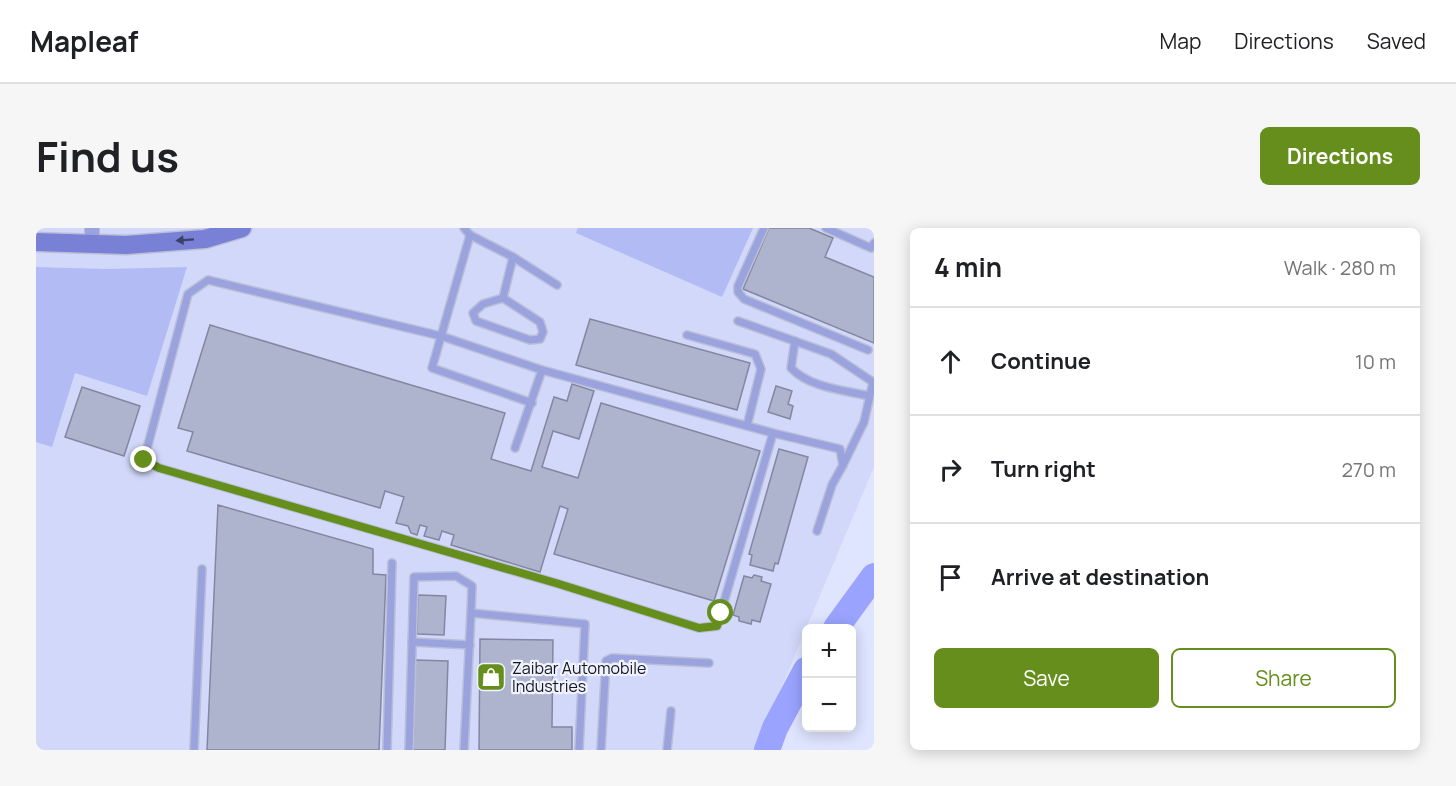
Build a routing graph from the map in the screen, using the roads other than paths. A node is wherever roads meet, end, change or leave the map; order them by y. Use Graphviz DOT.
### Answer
graph roads {
  1 [pos="242,228"];
  2 [pos="464,228"];
  3 [pos="764,228"];
  4 [pos="826,228"];
  5 [pos="471,235"];
  6 [pos="92,236"];
  7 [pos="36,242"];
  8 [pos="874,243"];
  9 [pos="513,257"];
  10 [pos="557,285"];
  11 [pos="502,298"];
  12 [pos="738,321"];
  13 [pos="687,335"];
  14 [pos="441,336"];
  15 [pos="795,341"];
  16 [pos="868,350"];
  17 [pos="542,370"];
  18 [pos="869,396"];
  19 [pos="532,403"];
  20 [pos="747,426"];
  21 [pos="773,433"];
  22 [pos="515,448"];
  23 [pos="843,465"];
  24 [pos="817,531"];
  25 [pos="392,563"];
  26 [pos="202,569"];
  27 [pos="471,613"];
  28 [pos="412,642"];
  29 [pos="470,645"];
  30 [pos="709,663"];
  31 [pos="670,711"];
  32 [pos="194,750"];
  33 [pos="387,750"];
  34 [pos="409,750"];
  35 [pos="464,750"];
  36 [pos="579,750"];
  37 [pos="601,750"];
  38 [pos="667,750"];
  1 -- 6 [label="street, one-way"];
  2 -- 5 [label="lane"];
  3 -- 16 [label="lane"];
  4 -- 8 [label="lane"];
  5 -- 9 [label="lane"];
  5 -- 14 [label="lane"];
  6 -- 7 [label="street"];
  9 -- 10 [label="lane"];
  9 -- 11 [label="lane"];
  11 -- 11 [label="lane"];
  12 -- 15 [label="lane"];
  13 -- 20 [label="lane"];
  14 -- 17 [label="lane"];
  14 -- 19 [label="lane"];
  14 -- 21 [label="lane"];
  15 -- 18 [label="lane"];
  15 -- 18 [label="lane"];
  17 -- 19 [label="lane"];
  17 -- 20 [label="lane"];
  18 -- 23 [label="lane"];
  19 -- 22 [label="lane"];
  20 -- 21 [label="lane"];
  21 -- 23 [label="lane"];
  23 -- 24 [label="lane"];
  25 -- 33 [label="lane"];
  26 -- 32 [label="lane"];
  27 -- 28 [label="lane"];
  27 -- 29 [label="lane"];
  27 -- 36 [label="lane"];
  28 -- 29 [label="lane"];
  28 -- 34 [label="lane"];
  29 -- 35 [label="lane"];
  30 -- 37 [label="lane"];
  31 -- 38 [label="lane"];
}
